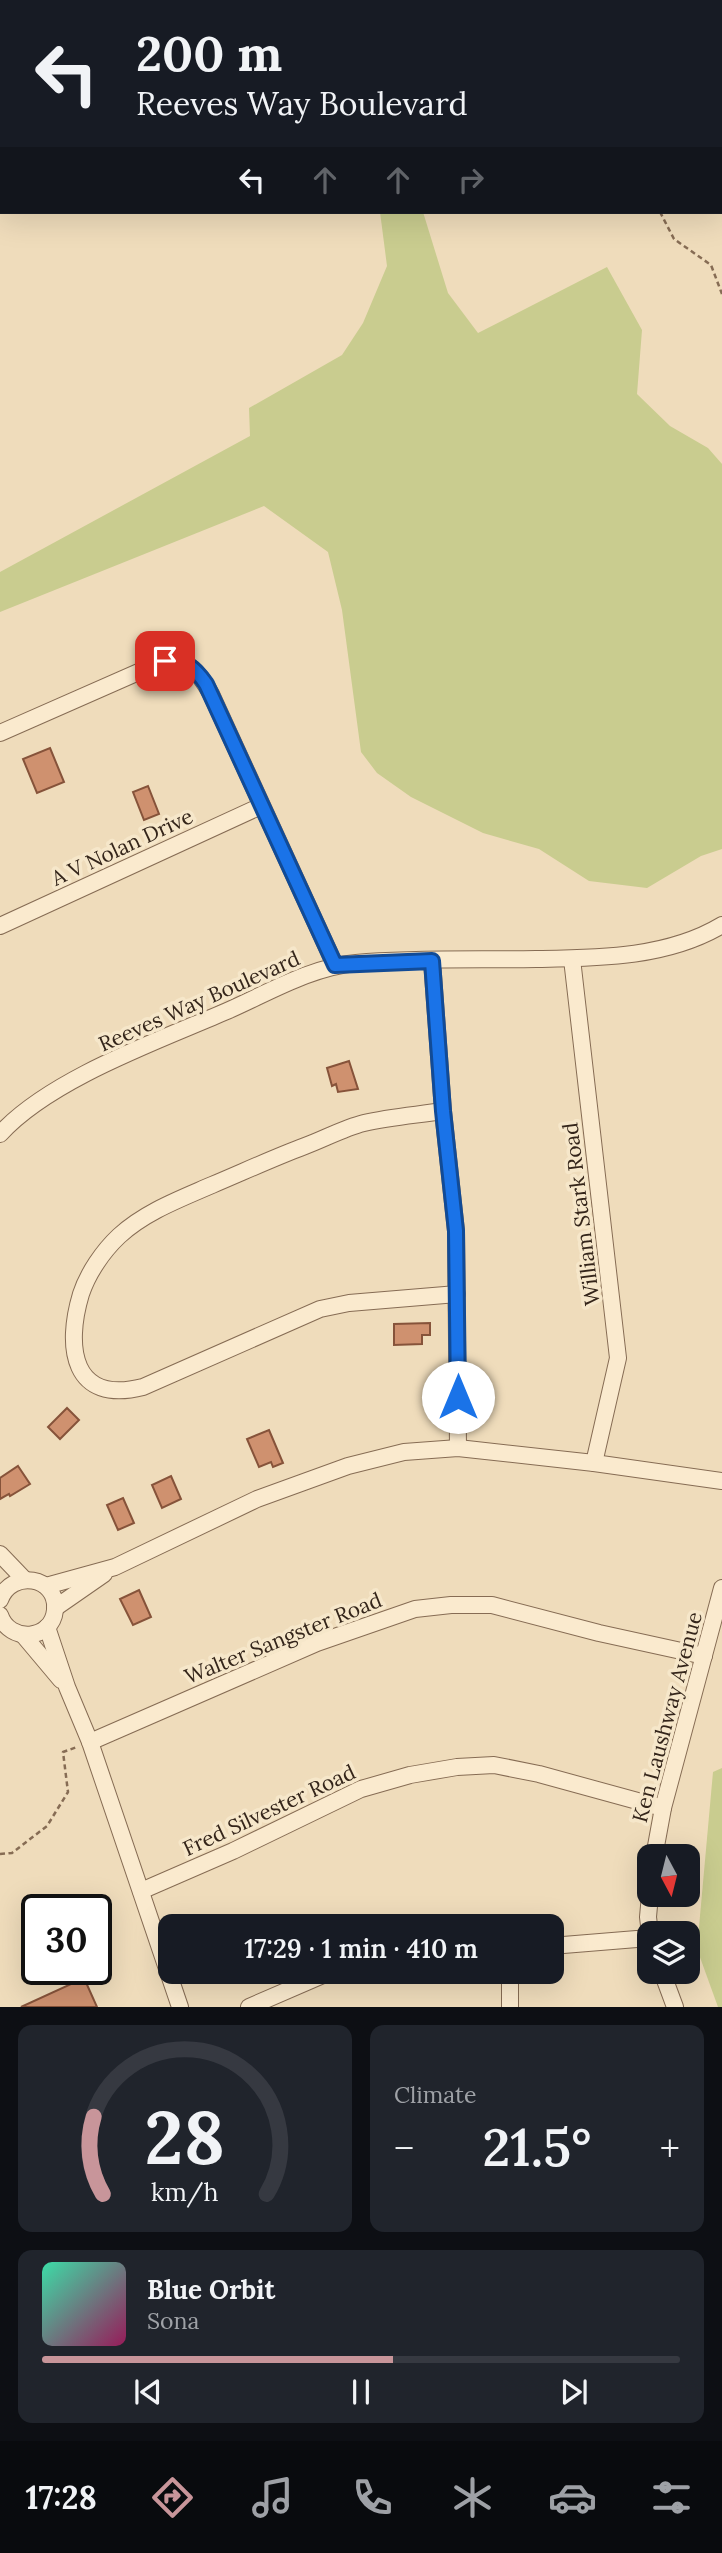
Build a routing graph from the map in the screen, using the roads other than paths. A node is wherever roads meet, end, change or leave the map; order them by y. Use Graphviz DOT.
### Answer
graph roads {
  1 [pos="0,733"];
  2 [pos="261,806"];
  3 [pos="0,926"];
  4 [pos="720,932"];
  5 [pos="572,959"];
  6 [pos="432,961"];
  7 [pos="335,965"];
  8 [pos="443,1111"];
  9 [pos="0,1134"];
  10 [pos="457,1294"];
  11 [pos="458,1448"];
  12 [pos="594,1463"];
  13 [pos="722,1481"];
  14 [pos="0,1554"];
  15 [pos="115,1567"];
  16 [pos="24,1579"];
  17 [pos="46,1586"];
  18 [pos="722,1588"];
  19 [pos="1,1594"];
  20 [pos="55,1608"];
  21 [pos="0,1615"];
  22 [pos="47,1628"];
  23 [pos="24,1636"];
  24 [pos="704,1656"];
  25 [pos="67,1687"];
  26 [pos="90,1742"];
  27 [pos="663,1808"];
  28 [pos="656,1844"];
  29 [pos="141,1891"];
  30 [pos="637,1937"];
  31 [pos="564,1945"];
  32 [pos="302,1984"];
  33 [pos="510,1984"];
  34 [pos="666,1984"];
  35 [pos="180,2007"];
  36 [pos="249,2007"];
  37 [pos="510,2007"];
  38 [pos="675,2007"];
  1 -- 2 [label="street"];
  2 -- 3 [label="street, A V Nolan Drive"];
  2 -- 7 [label="street"];
  4 -- 5 [label="street, Reeves Way Boulevard"];
  5 -- 6 [label="street, Reeves Way Boulevard"];
  5 -- 12 [label="street, William Stark Road"];
  6 -- 7 [label="street, Reeves Way Boulevard"];
  6 -- 8 [label="street"];
  7 -- 9 [label="street, Reeves Way Boulevard"];
  8 -- 10 [label="street"];
  8 -- 10 [label="street"];
  10 -- 11 [label="street"];
  11 -- 12 [label="street"];
  11 -- 15 [label="street"];
  12 -- 13 [label="street"];
  14 -- 16 [label="street"];
  15 -- 17 [label="street"];
  15 -- 20 [label="street"];
  16 -- 17 [label="street"];
  16 -- 19 [label="street"];
  17 -- 20 [label="street"];
  18 -- 24 [label="street, Ken Laushway Avenue"];
  20 -- 22 [label="street"];
  21 -- 23 [label="street"];
  22 -- 23 [label="street"];
  22 -- 25 [label="street"];
  23 -- 25 [label="street"];
  24 -- 26 [label="street, Walter Sangster Road"];
  24 -- 27 [label="street, Ken Laushway Avenue"];
  25 -- 26 [label="street"];
  26 -- 29 [label="street"];
  27 -- 28 [label="street, Ken Laushway Avenue"];
  27 -- 29 [label="street, Fred Silvester Road"];
  29 -- 35 [label="street"];
  30 -- 31 [label="street"];
  32 -- 36 [label="street"];
  33 -- 37 [label="street"];
  34 -- 38 [label="street"];
}
